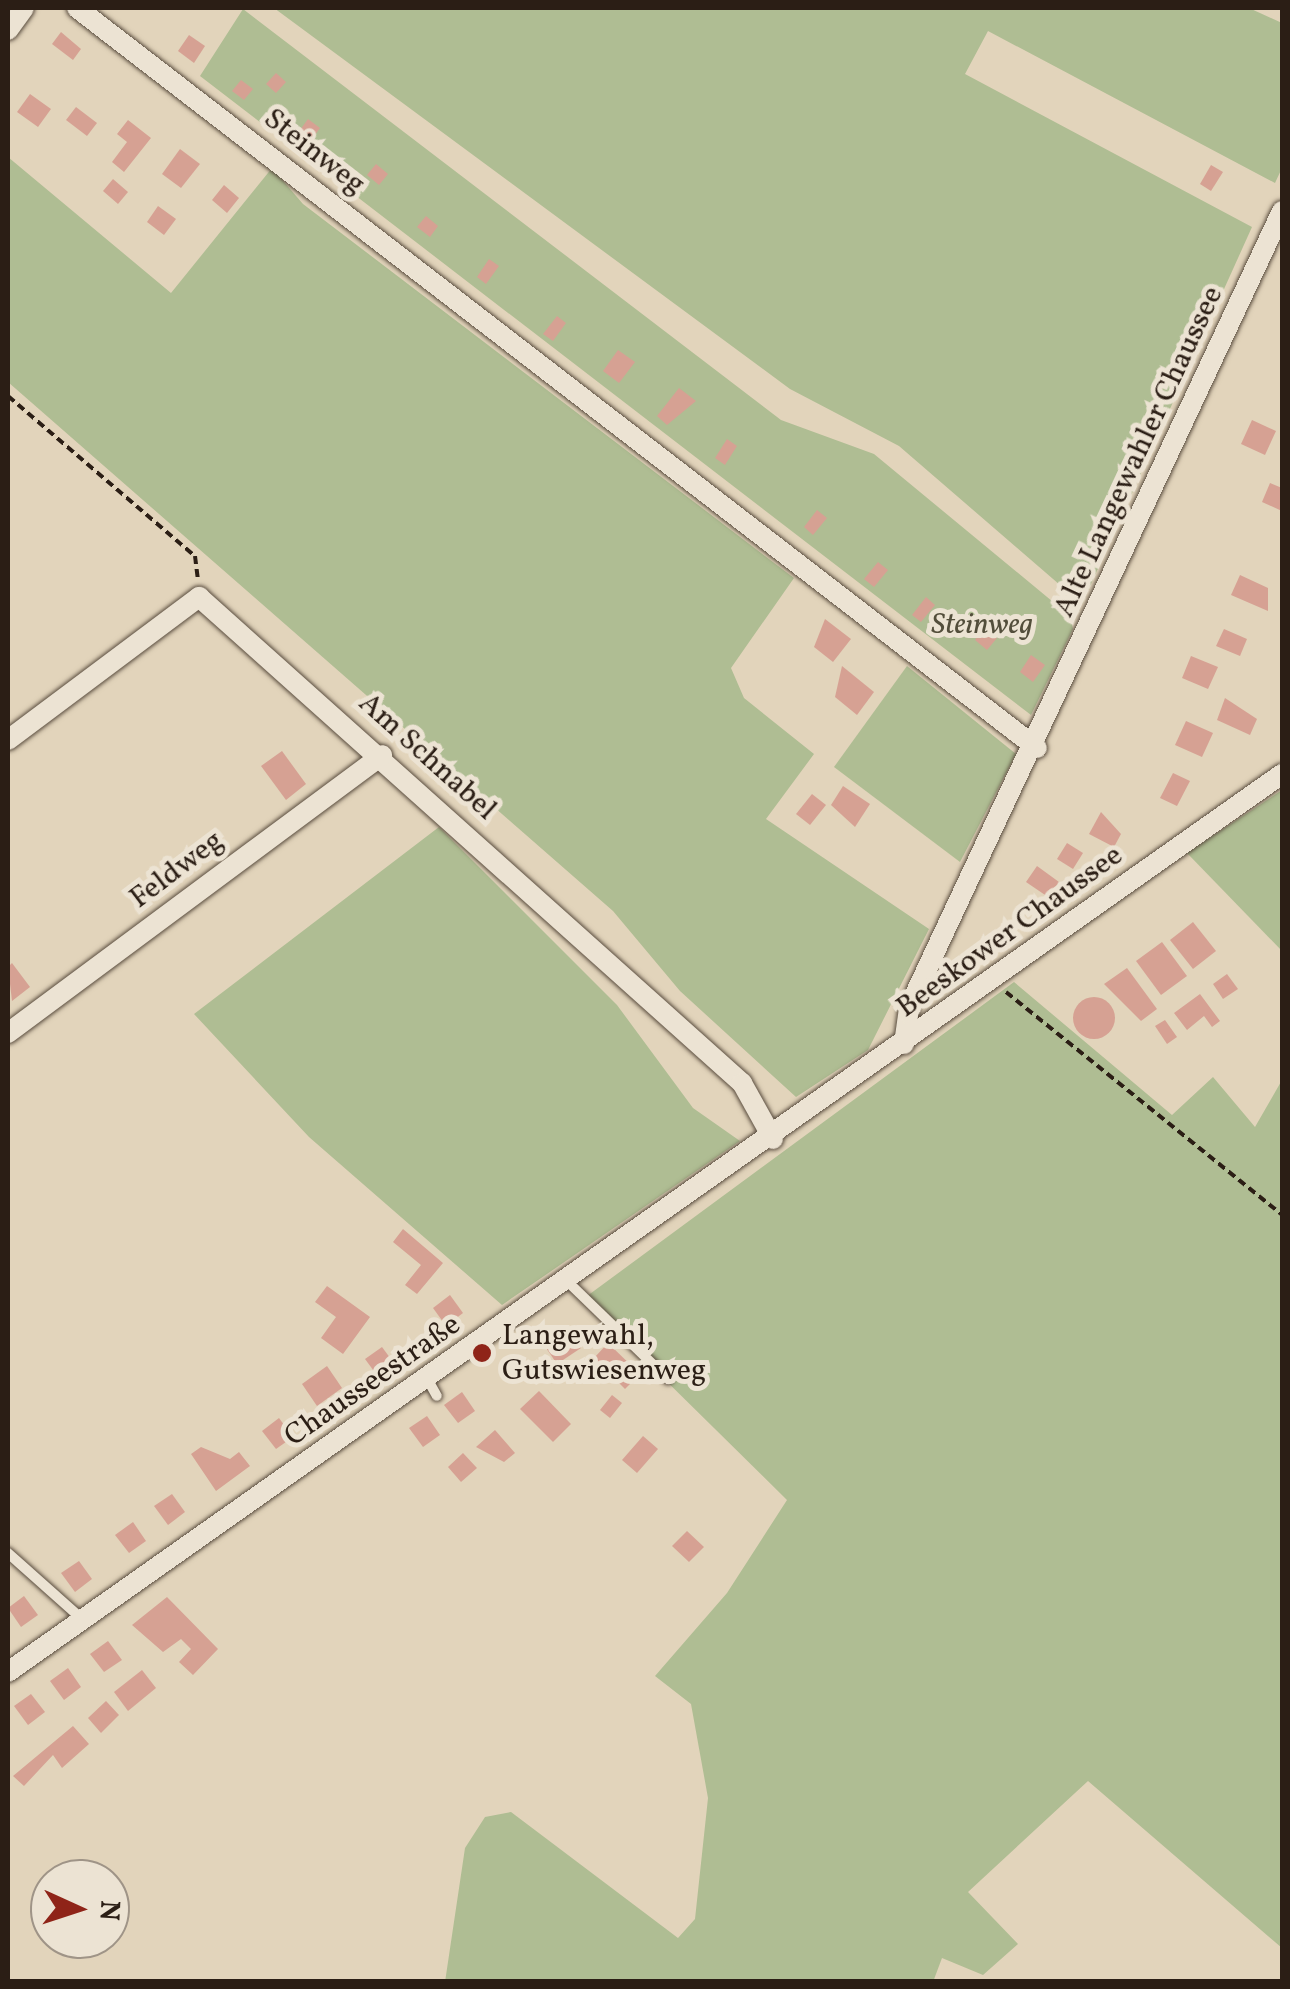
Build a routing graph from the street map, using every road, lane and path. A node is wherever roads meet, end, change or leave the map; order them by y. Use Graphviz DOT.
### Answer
graph roads {
  1 [pos="24,8"];
  2 [pos="77,8"];
  3 [pos="8,30"];
  4 [pos="1282,211"];
  5 [pos="8,396"];
  6 [pos="199,597"];
  7 [pos="8,740"];
  8 [pos="1037,748"];
  9 [pos="382,755"];
  10 [pos="1282,774"];
  11 [pos="990,980"];
  12 [pos="8,1034"];
  13 [pos="904,1044"];
  14 [pos="773,1139"];
  15 [pos="1282,1215"];
  16 [pos="568,1282"];
  17 [pos="668,1379"];
  18 [pos="8,1552"];
  19 [pos="83,1619"];
  20 [pos="8,1672"];
  1 -- 3 [label="street"];
  2 -- 8 [label="street, Steinweg"];
  4 -- 8 [label="street, Alte Langewahler Chaussee"];
  5 -- 6 [label="path"];
  6 -- 7 [label="street"];
  6 -- 9 [label="street, Am Schnabel"];
  8 -- 13 [label="street, Alte Langewahler Chaussee"];
  9 -- 12 [label="street, Feldweg"];
  9 -- 14 [label="street, Am Schnabel"];
  10 -- 11 [label="street, Beeskower Chaussee"];
  11 -- 13 [label="street, Beeskower Chaussee"];
  11 -- 15 [label="path"];
  13 -- 14 [label="street, Beeskower Chaussee"];
  14 -- 16 [label="street, Chausseestraße"];
  16 -- 17 [label="lane"];
  16 -- 19 [label="street, Chausseestraße"];
  18 -- 19 [label="lane"];
  19 -- 20 [label="street, Chausseestraße"];
}
